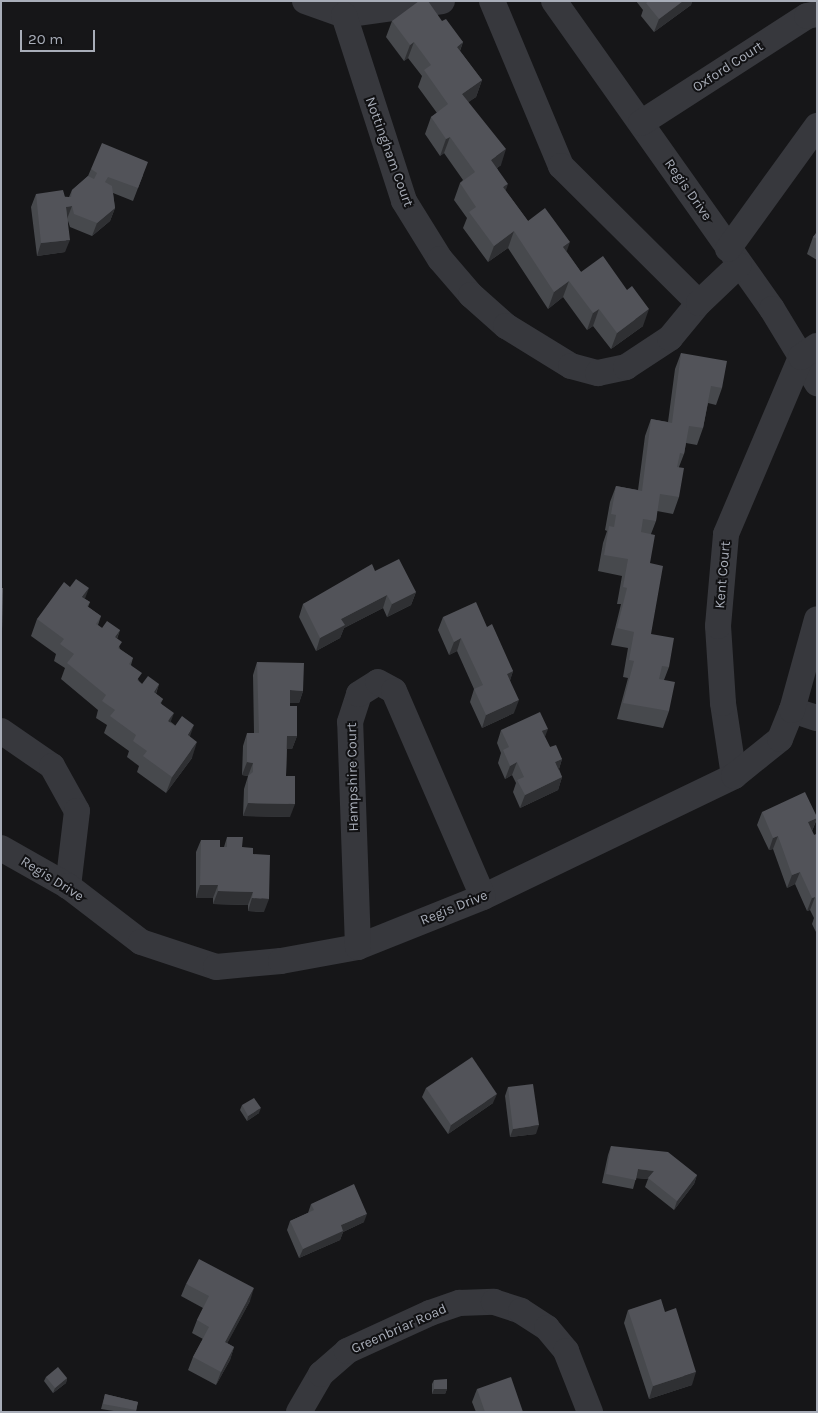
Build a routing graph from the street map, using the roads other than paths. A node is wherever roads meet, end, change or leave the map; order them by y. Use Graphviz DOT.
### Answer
graph roads {
  1 [pos="305,1"];
  2 [pos="442,1"];
  3 [pos="492,1"];
  4 [pos="554,1"];
  5 [pos="817,14"];
  6 [pos="344,15"];
  7 [pos="641,123"];
  8 [pos="817,126"];
  9 [pos="734,257"];
  10 [pos="699,303"];
  11 [pos="809,352"];
  12 [pos="817,383"];
  13 [pos="817,619"];
  14 [pos="814,645"];
  15 [pos="792,710"];
  16 [pos="817,718"];
  17 [pos="1,731"];
  18 [pos="734,776"];
  19 [pos="1,848"];
  20 [pos="68,886"];
  21 [pos="483,897"];
  22 [pos="358,947"];
  23 [pos="299,1412"];
  24 [pos="590,1412"];
  1 -- 6 [label="street"];
  2 -- 6 [label="street"];
  3 -- 10 [label="street"];
  4 -- 7 [label="street, Regis Drive"];
  5 -- 7 [label="street, Oxford Court"];
  6 -- 10 [label="street, Nottingham Court"];
  7 -- 9 [label="street, Regis Drive"];
  8 -- 9 [label="street"];
  9 -- 10 [label="street, Nottingham Court"];
  9 -- 11 [label="street, Regis Drive"];
  11 -- 12 [label="street, Regis Drive"];
  11 -- 18 [label="street, Kent Court"];
  13 -- 14 [label="street, Regis Drive"];
  14 -- 15 [label="street, Regis Drive"];
  15 -- 16 [label="street"];
  15 -- 18 [label="street, Regis Drive"];
  17 -- 20 [label="street"];
  18 -- 21 [label="street, Regis Drive"];
  19 -- 20 [label="street, Regis Drive"];
  20 -- 22 [label="street, Regis Drive"];
  21 -- 22 [label="street, Regis Drive"];
  21 -- 22 [label="street, Hampshire Court"];
  23 -- 24 [label="street, Greenbriar Road"];
}
